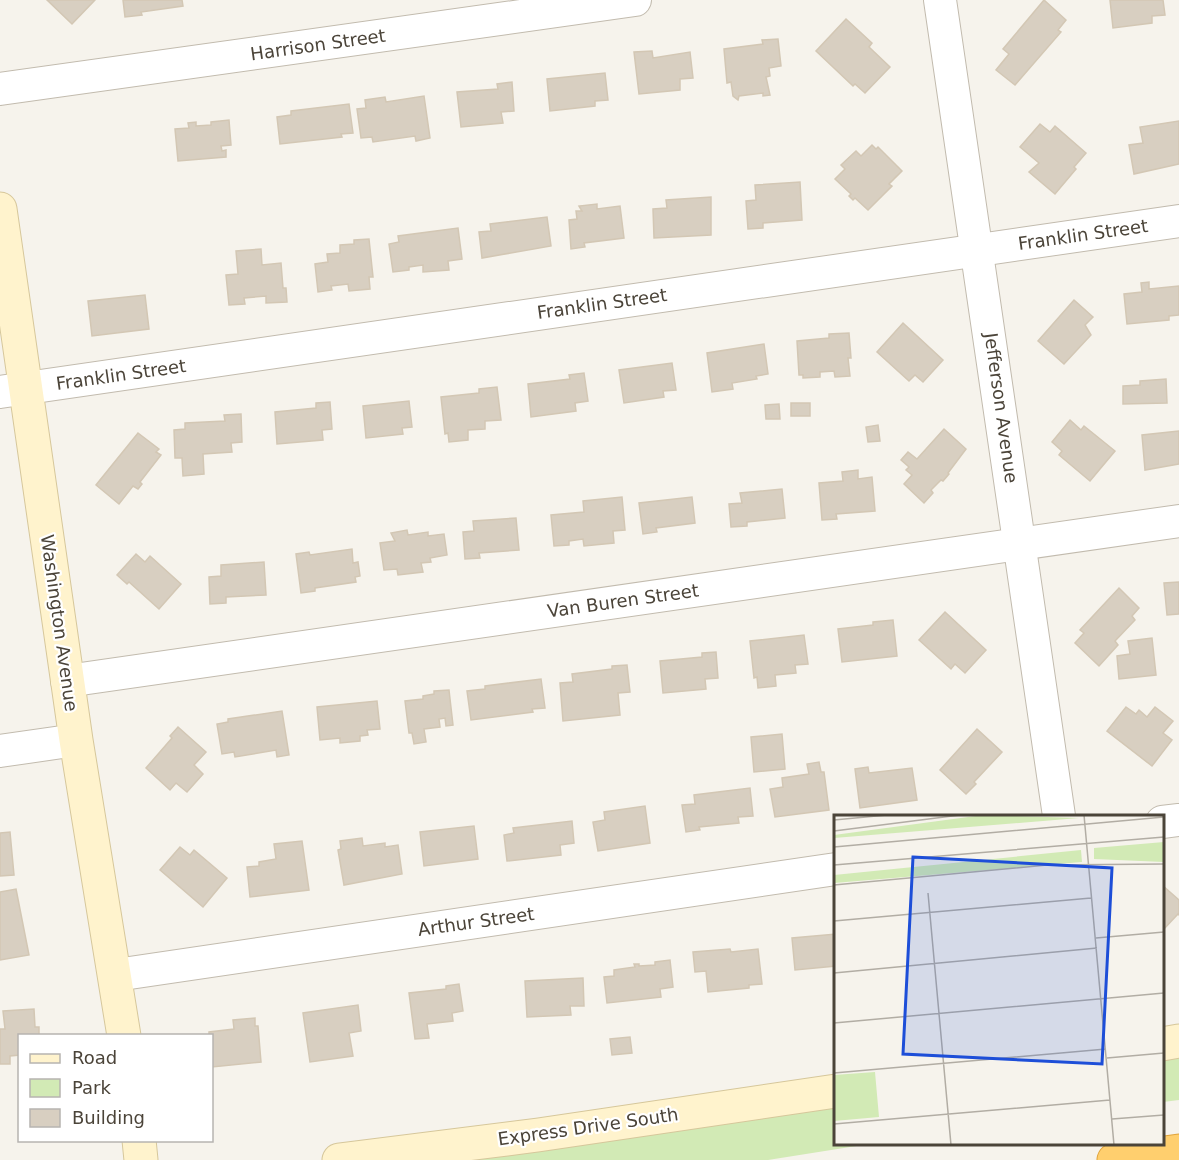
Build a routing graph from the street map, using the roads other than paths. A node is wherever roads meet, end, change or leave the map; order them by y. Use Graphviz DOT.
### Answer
graph roads {
  1 [pos="635,0"];
  2 [pos="940,0"];
  3 [pos="0,89"];
  4 [pos="0,209"];
  5 [pos="1179,221"];
  6 [pos="978,250"];
  7 [pos="13,391"];
  8 [pos="1179,521"];
  9 [pos="1020,544"];
  10 [pos="67,681"];
  11 [pos="76,740"];
  12 [pos="0,751"];
  13 [pos="1059,815"];
  14 [pos="1179,820"];
  15 [pos="1164,822"];
  16 [pos="834,869"];
  17 [pos="116,975"];
  18 [pos="124,1034"];
  19 [pos="1179,1041"];
  20 [pos="1164,1044"];
  21 [pos="834,1091"];
  22 [pos="139,1142"];
  23 [pos="1179,1151"];
  24 [pos="141,1160"];
  25 [pos="339,1160"];
  26 [pos="1114,1160"];
  1 -- 3 [label="street, Harrison Street"];
  2 -- 6 [label="street, Jefferson Avenue"];
  4 -- 7 [label="street, Washington Avenue"];
  5 -- 6 [label="street, Franklin Street"];
  6 -- 7 [label="street, Franklin Street"];
  6 -- 9 [label="street, Jefferson Avenue"];
  7 -- 10 [label="street, Washington Avenue"];
  8 -- 9 [label="street, Van Buren Street"];
  9 -- 10 [label="street, Van Buren Street"];
  9 -- 13 [label="street, Jefferson Avenue"];
  10 -- 11 [label="street, Washington Avenue"];
  11 -- 12 [label="street"];
  11 -- 17 [label="street, Washington Avenue"];
  14 -- 15 [label="street"];
  16 -- 17 [label="street, Arthur Street"];
  17 -- 18 [label="street, Washington Avenue"];
  19 -- 20 [label="street"];
  21 -- 25 [label="street, Express Drive South"];
  22 -- 24 [label="street"];
  23 -- 26 [label="highway"];
}
